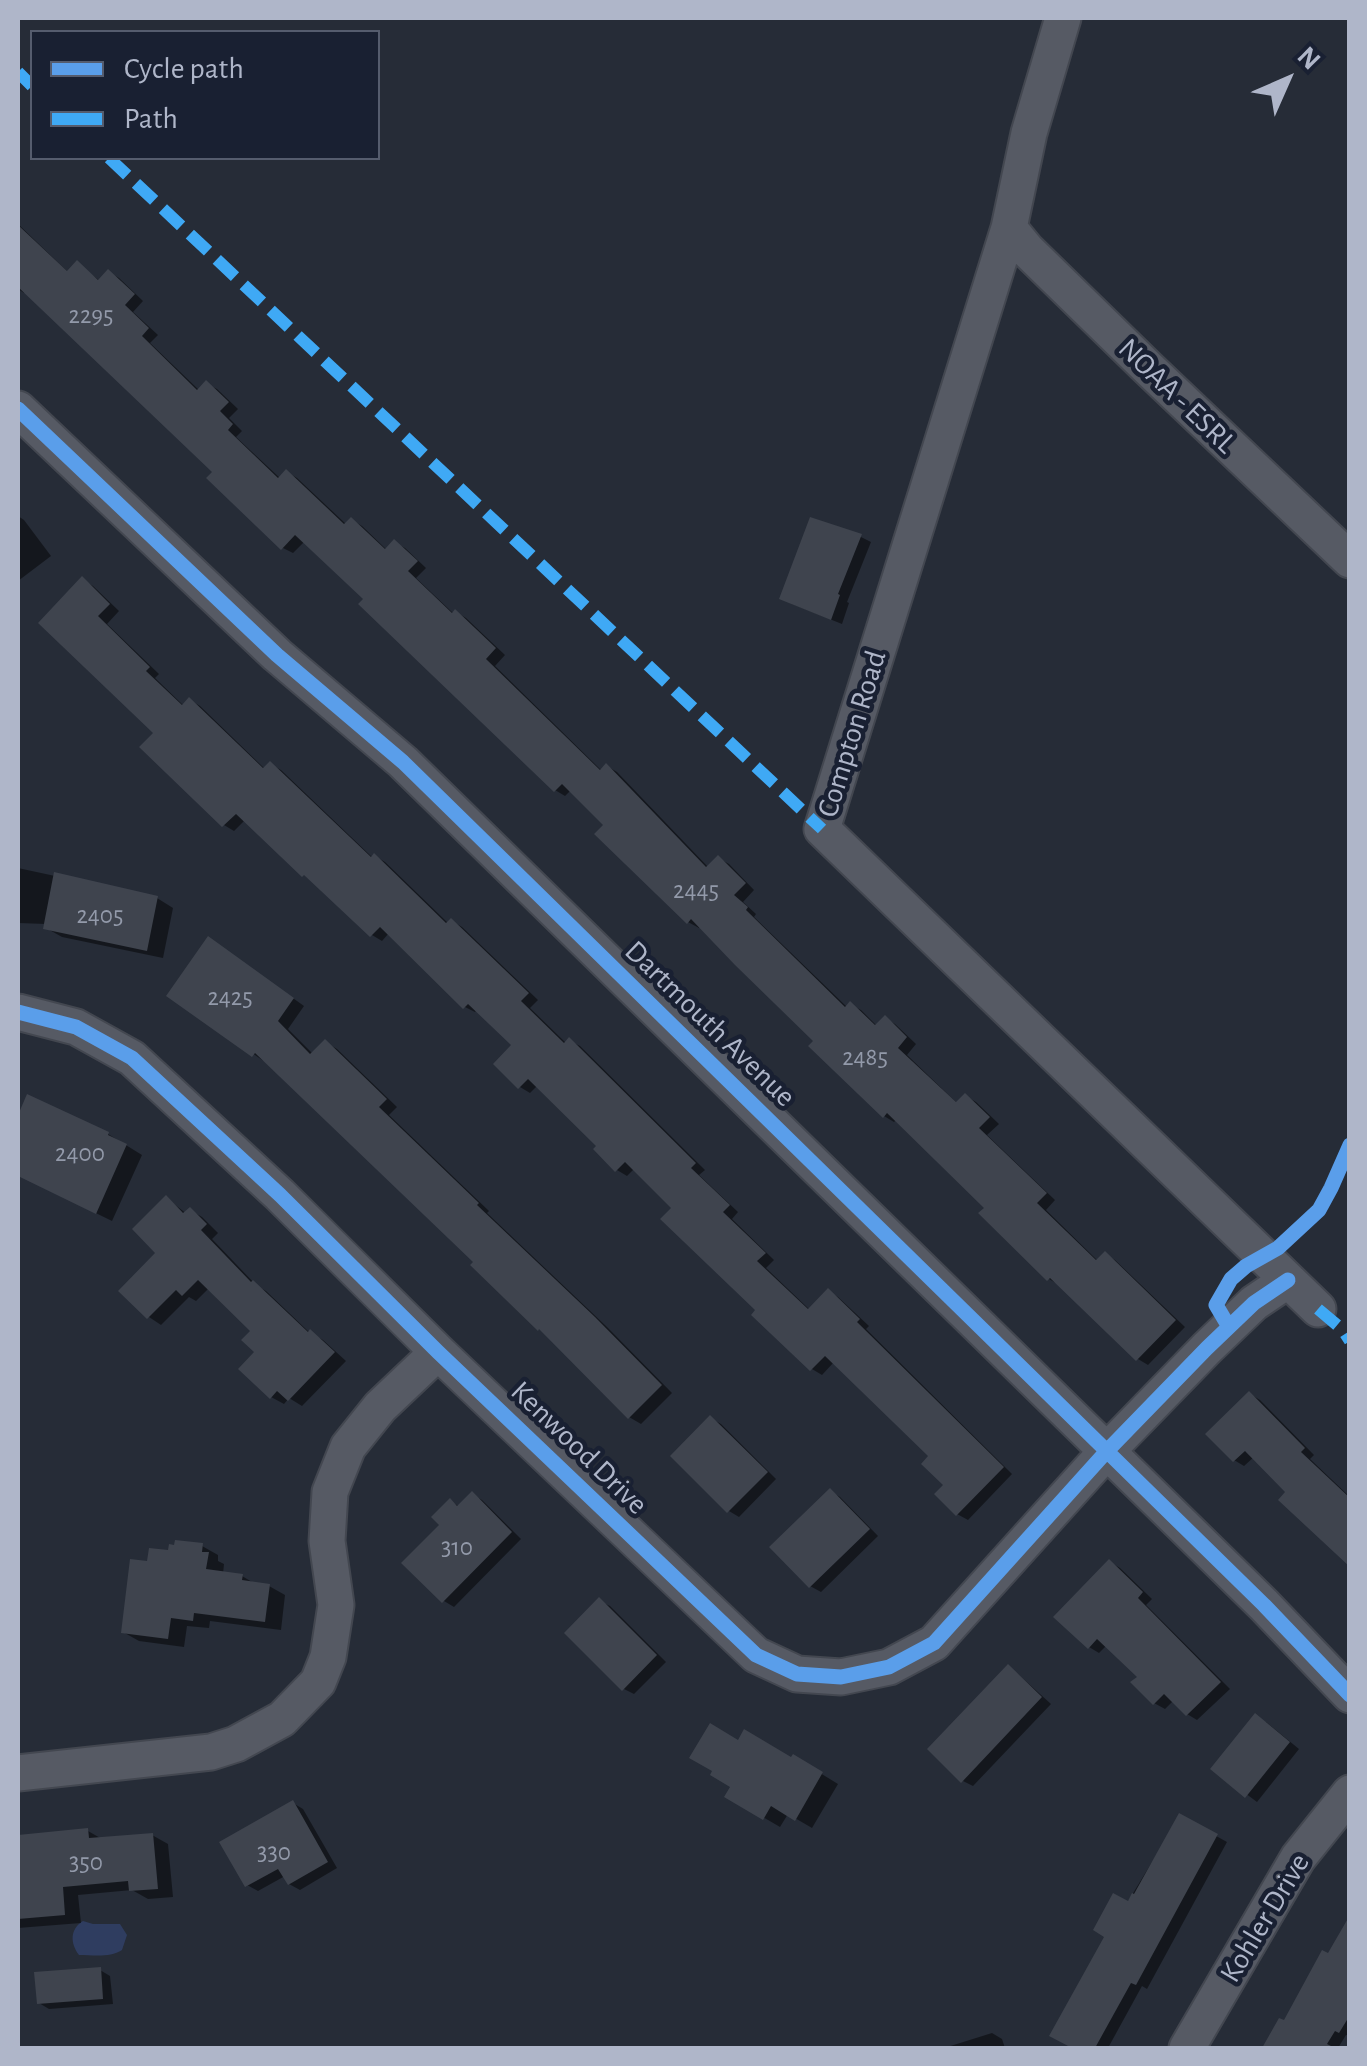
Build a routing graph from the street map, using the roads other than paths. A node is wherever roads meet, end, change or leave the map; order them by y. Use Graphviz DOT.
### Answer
graph roads {
  1 [pos="1064,18"];
  2 [pos="1009,228"];
  3 [pos="18,409"];
  4 [pos="1350,560"];
  5 [pos="18,1012"];
  6 [pos="1288,1280"];
  7 [pos="1318,1308"];
  8 [pos="438,1352"];
  9 [pos="1106,1452"];
  10 [pos="1350,1695"];
  11 [pos="18,1772"];
  12 [pos="1350,1793"];
  13 [pos="1187,2048"];
  1 -- 2 [label="street, Compton Road"];
  2 -- 4 [label="street, NOAA - ESRL"];
  2 -- 6 [label="street, Compton Road"];
  3 -- 9 [label="street, Dartmouth Avenue"];
  5 -- 8 [label="street, Kenwood Drive"];
  6 -- 7 [label="street, Compton Road"];
  6 -- 9 [label="street"];
  8 -- 9 [label="street, Kenwood Drive"];
  8 -- 11 [label="street"];
  9 -- 10 [label="street, Dartmouth Avenue"];
  12 -- 13 [label="street, Kohler Drive"];
}
